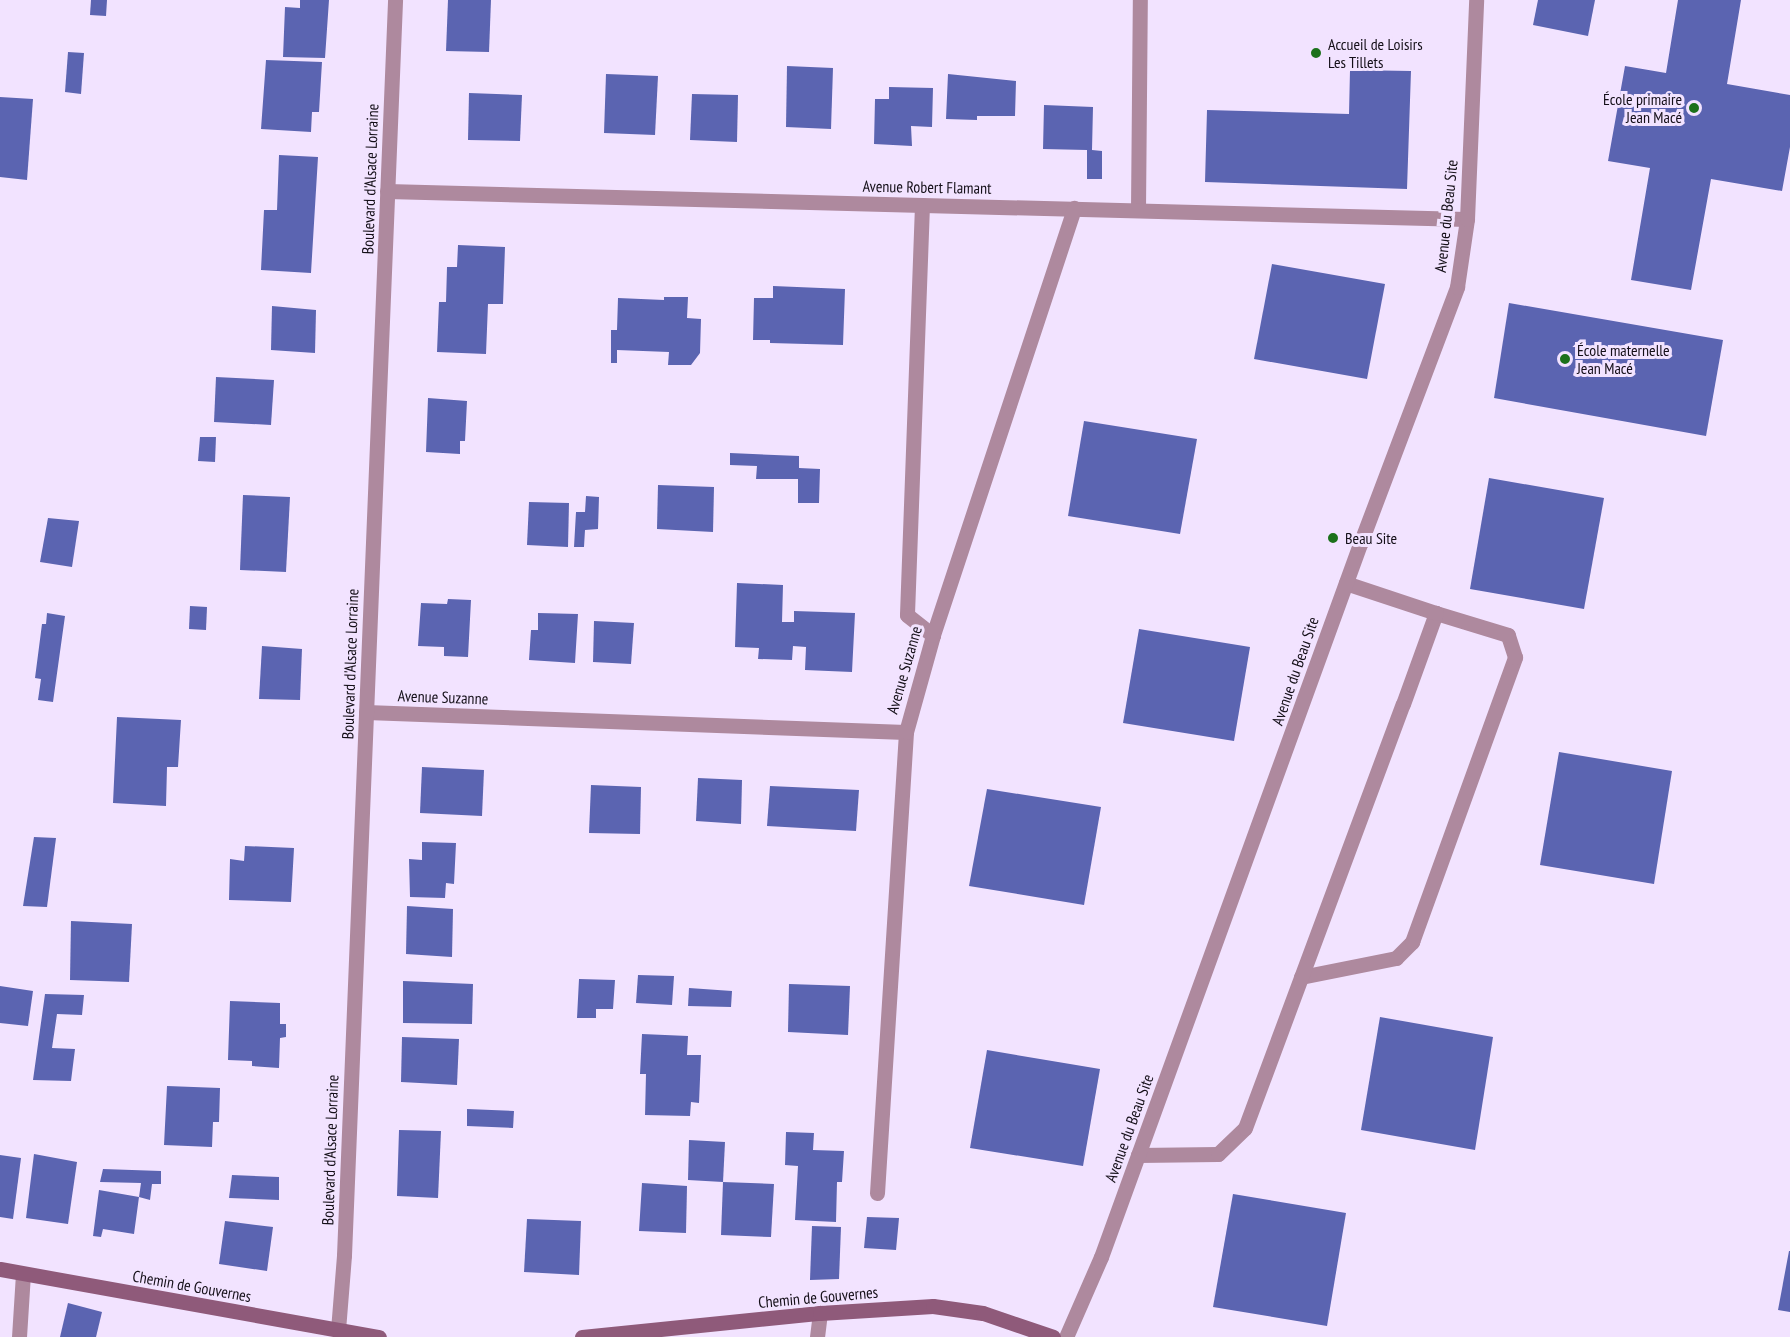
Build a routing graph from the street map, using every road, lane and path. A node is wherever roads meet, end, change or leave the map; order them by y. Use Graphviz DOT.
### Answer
graph roads {
  1 [pos="395,0"];
  2 [pos="1140,0"];
  3 [pos="1476,0"];
  4 [pos="387,191"];
  5 [pos="922,205"];
  6 [pos="1074,208"];
  7 [pos="1138,210"];
  8 [pos="1467,219"];
  9 [pos="1346,583"];
  10 [pos="1436,613"];
  11 [pos="933,634"];
  12 [pos="366,712"];
  13 [pos="906,732"];
  14 [pos="1301,977"];
  15 [pos="1138,1155"];
  16 [pos="877,1193"];
  17 [pos="0,1269"];
  18 [pos="23,1274"];
  19 [pos="820,1313"];
  20 [pos="338,1330"];
  21 [pos="19,1337"];
  22 [pos="379,1337"];
  23 [pos="582,1337"];
  24 [pos="817,1337"];
  25 [pos="1053,1337"];
  26 [pos="1066,1337"];
  1 -- 4 [label="street, Boulevard d'Alsace Lorraine"];
  2 -- 7 [label="street"];
  3 -- 8 [label="street, Avenue du Beau Site"];
  4 -- 5 [label="street, Avenue Robert Flamant"];
  4 -- 12 [label="street, Boulevard d'Alsace Lorraine"];
  5 -- 6 [label="street, Avenue Robert Flamant"];
  5 -- 11 [label="street"];
  6 -- 7 [label="street, Avenue Robert Flamant"];
  6 -- 11 [label="street, Avenue Suzanne"];
  7 -- 8 [label="street, Avenue Robert Flamant"];
  8 -- 9 [label="street, Avenue du Beau Site"];
  9 -- 10 [label="street"];
  9 -- 15 [label="street, Avenue du Beau Site"];
  10 -- 14 [label="street"];
  10 -- 14 [label="street"];
  11 -- 13 [label="street, Avenue Suzanne"];
  12 -- 13 [label="street, Avenue Suzanne"];
  12 -- 20 [label="street, Boulevard d'Alsace Lorraine"];
  13 -- 16 [label="street"];
  14 -- 15 [label="street"];
  15 -- 26 [label="street, Avenue du Beau Site"];
  17 -- 18 [label="street, Chemin de Gouvernes"];
  18 -- 20 [label="street, Chemin de Gouvernes"];
  18 -- 21 [label="street"];
  19 -- 23 [label="street, Chemin de Gouvernes"];
  19 -- 24 [label="street"];
  19 -- 25 [label="street, Chemin de Gouvernes"];
  20 -- 22 [label="street, Chemin de Gouvernes"];
}
